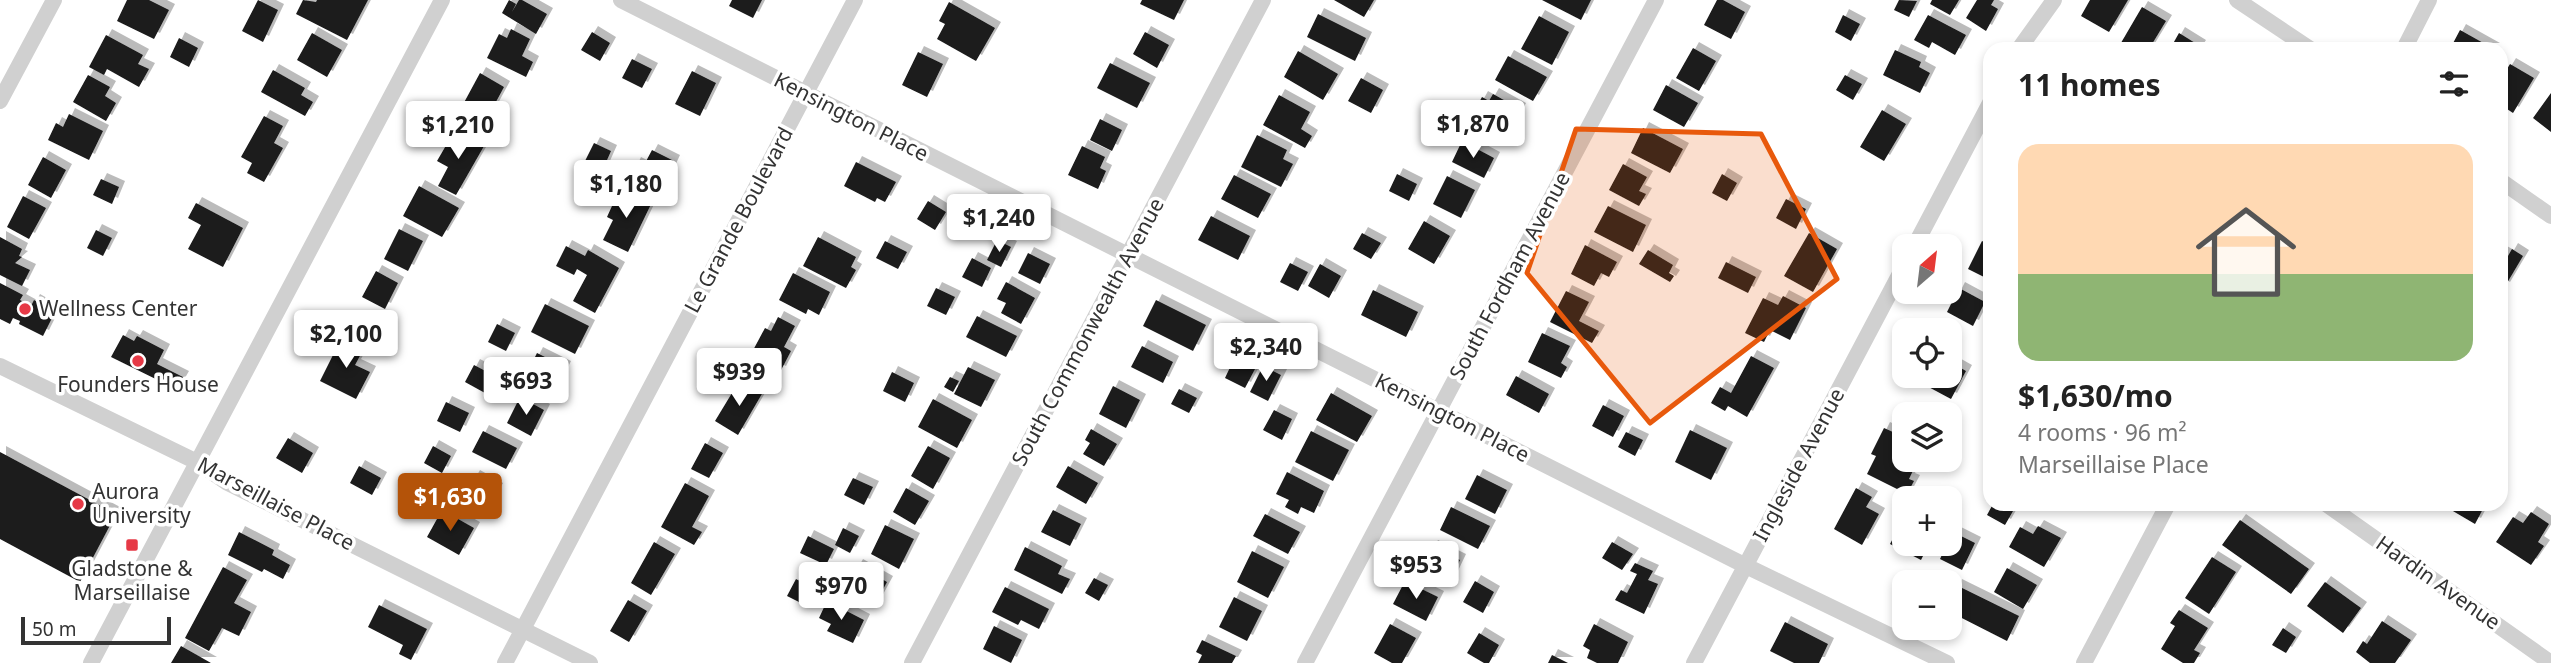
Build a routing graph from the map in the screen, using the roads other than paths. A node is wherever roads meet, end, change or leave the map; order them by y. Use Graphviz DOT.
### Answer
graph roads {
  1 [pos="54,0"];
  2 [pos="442,0"];
  3 [pos="621,0"];
  4 [pos="855,0"];
  5 [pos="1263,0"];
  6 [pos="1656,0"];
  7 [pos="2054,0"];
  8 [pos="2237,0"];
  9 [pos="2429,0"];
  10 [pos="2024,42"];
  11 [pos="2300,42"];
  12 [pos="2408,42"];
  13 [pos="805,94"];
  14 [pos="0,101"];
  15 [pos="1983,116"];
  16 [pos="2508,186"];
  17 [pos="2551,216"];
  18 [pos="1921,234"];
  19 [pos="1128,256"];
  20 [pos="1892,289"];
  21 [pos="0,366"];
  22 [pos="1439,412"];
  23 [pos="197,462"];
  24 [pos="2164,511"];
  25 [pos="2336,511"];
  26 [pos="1746,566"];
  27 [pos="523,629"];
  28 [pos="91,663"];
  29 [pos="505,663"];
  30 [pos="590,663"];
  31 [pos="912,663"];
  32 [pos="1305,663"];
  33 [pos="1694,663"];
  34 [pos="1947,663"];
  35 [pos="2084,663"];
  36 [pos="2551,663"];
  1 -- 14 [label="street"];
  2 -- 23 [label="street"];
  3 -- 13 [label="street, Kensington Place"];
  4 -- 13 [label="street, Le Grande Boulevard"];
  5 -- 19 [label="street, South Commonwealth Avenue"];
  6 -- 22 [label="street, South Fordham Avenue"];
  7 -- 10 [label="street"];
  8 -- 11 [label="street"];
  9 -- 12 [label="street"];
  13 -- 19 [label="street, Kensington Place"];
  13 -- 27 [label="street, Le Grande Boulevard"];
  15 -- 18 [label="street"];
  16 -- 17 [label="street"];
  19 -- 22 [label="street, Kensington Place"];
  19 -- 31 [label="street, South Commonwealth Avenue"];
  20 -- 26 [label="street, Ingleside Avenue"];
  21 -- 23 [label="street, Marseillaise Place"];
  22 -- 26 [label="street, Kensington Place"];
  22 -- 32 [label="street, South Fordham Avenue"];
  23 -- 27 [label="street, Marseillaise Place"];
  23 -- 28 [label="street"];
  24 -- 35 [label="street"];
  25 -- 36 [label="street, Hardin Avenue"];
  26 -- 33 [label="street, Ingleside Avenue"];
  26 -- 34 [label="street, Kensington Place"];
  27 -- 29 [label="street, Le Grande Boulevard"];
  27 -- 30 [label="street, Marseillaise Place"];
}
